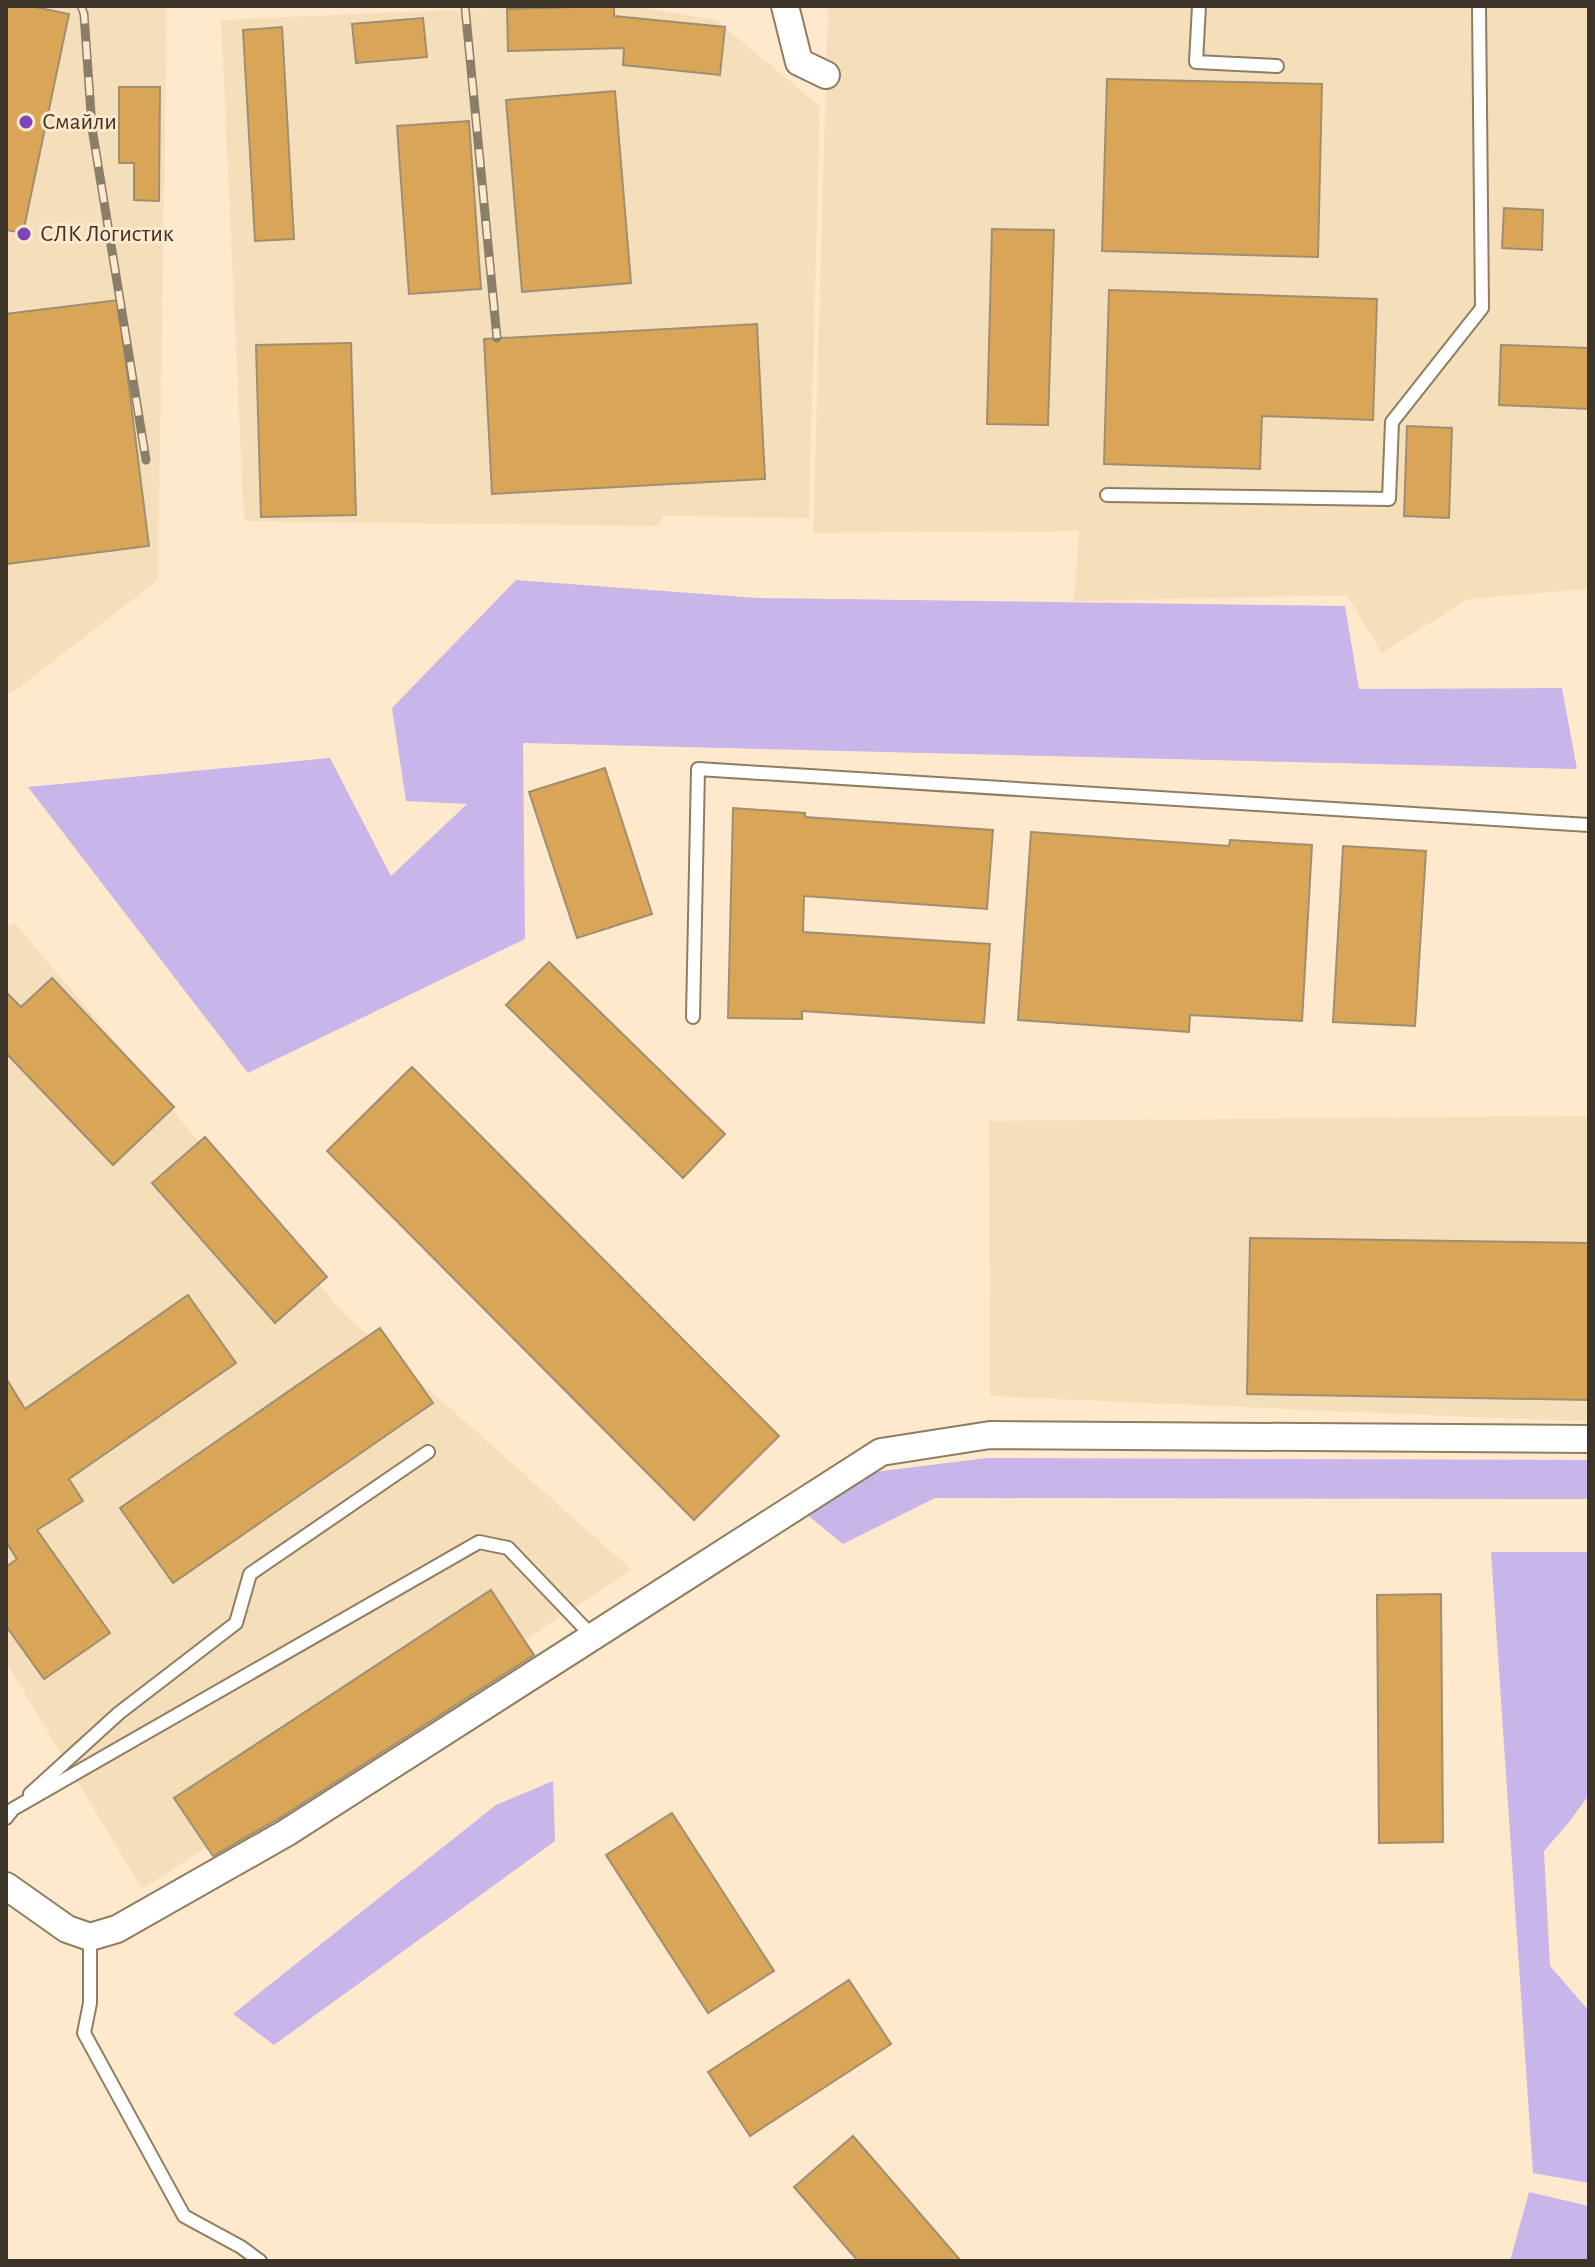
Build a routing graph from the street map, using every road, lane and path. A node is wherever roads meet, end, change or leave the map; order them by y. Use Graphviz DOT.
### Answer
graph roads {
  1 [pos="785,6"];
  2 [pos="1199,6"];
  3 [pos="1479,6"];
  4 [pos="1277,66"];
  5 [pos="826,75"];
  6 [pos="1107,495"];
  7 [pos="1589,825"];
  8 [pos="693,1017"];
  9 [pos="1589,1439"];
  10 [pos="428,1452"];
  11 [pos="593,1637"];
  12 [pos="9,1814"];
  13 [pos="6,1886"];
  14 [pos="90,1937"];
  15 [pos="260,2261"];
  1 -- 5 [label="street"];
  2 -- 4 [label="lane"];
  3 -- 6 [label="lane"];
  7 -- 8 [label="lane"];
  9 -- 11 [label="street"];
  10 -- 12 [label="lane"];
  11 -- 12 [label="lane"];
  11 -- 14 [label="street"];
  13 -- 14 [label="street"];
  14 -- 15 [label="lane"];
}
